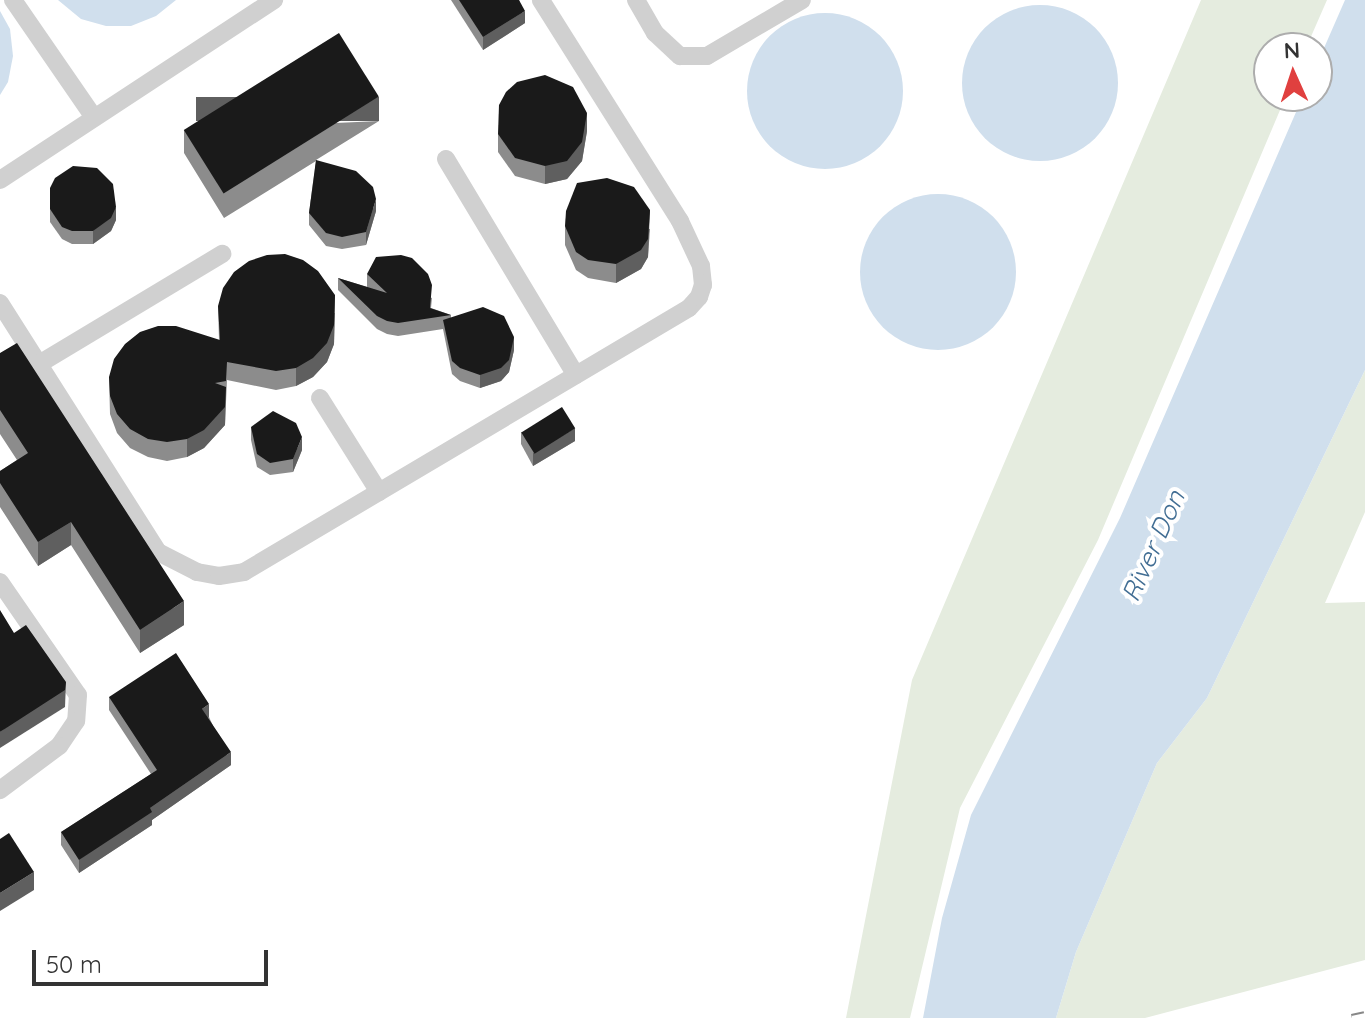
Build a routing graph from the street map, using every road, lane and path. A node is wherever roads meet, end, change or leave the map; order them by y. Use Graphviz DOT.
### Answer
graph roads {
  1 [pos="13,0"];
  2 [pos="274,0"];
  3 [pos="541,0"];
  4 [pos="636,0"];
  5 [pos="802,0"];
  6 [pos="93,116"];
  7 [pos="446,159"];
  8 [pos="0,180"];
  9 [pos="222,254"];
  10 [pos="0,303"];
  11 [pos="39,364"];
  12 [pos="576,375"];
  13 [pos="320,398"];
  14 [pos="379,492"];
  15 [pos="0,582"];
  16 [pos="0,790"];
  1 -- 6 [label="lane"];
  2 -- 6 [label="lane"];
  3 -- 12 [label="lane"];
  4 -- 5 [label="lane"];
  6 -- 8 [label="lane"];
  7 -- 12 [label="lane"];
  9 -- 11 [label="lane"];
  10 -- 11 [label="lane"];
  11 -- 14 [label="lane"];
  12 -- 14 [label="lane"];
  13 -- 14 [label="lane"];
  15 -- 16 [label="lane"];
}
